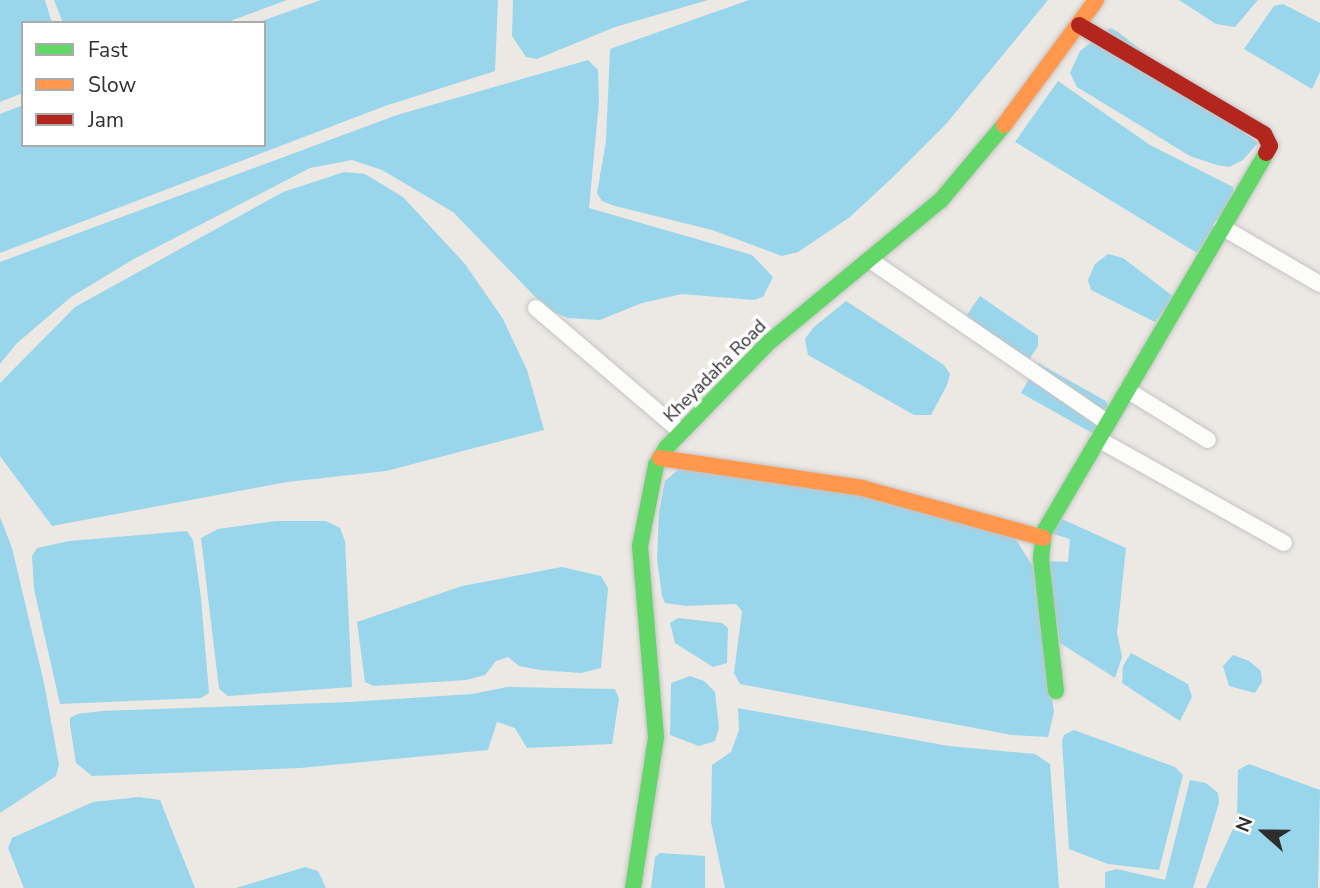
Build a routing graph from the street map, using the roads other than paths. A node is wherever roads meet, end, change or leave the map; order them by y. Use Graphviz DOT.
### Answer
graph roads {
  1 [pos="1096,0"];
  2 [pos="1079,25"];
  3 [pos="1222,228"];
  4 [pos="870,260"];
  5 [pos="1320,284"];
  6 [pos="536,308"];
  7 [pos="1127,390"];
  8 [pos="1107,422"];
  9 [pos="681,432"];
  10 [pos="1098,439"];
  11 [pos="1208,440"];
  12 [pos="660,458"];
  13 [pos="1043,538"];
  14 [pos="1284,543"];
  15 [pos="1056,691"];
  16 [pos="633,888"];
  1 -- 2 [label="street, Kheyadaha Road"];
  2 -- 3 [label="street"];
  2 -- 4 [label="street, Kheyadaha Road"];
  3 -- 5 [label="street"];
  3 -- 7 [label="street"];
  4 -- 8 [label="street"];
  4 -- 9 [label="street, Kheyadaha Road"];
  6 -- 9 [label="street"];
  7 -- 8 [label="street"];
  7 -- 11 [label="street"];
  8 -- 10 [label="street"];
  9 -- 12 [label="street, Kheyadaha Road"];
  10 -- 13 [label="street"];
  10 -- 14 [label="street"];
  12 -- 13 [label="street"];
  12 -- 16 [label="street, Kheyadaha Road"];
  13 -- 15 [label="street"];
}
